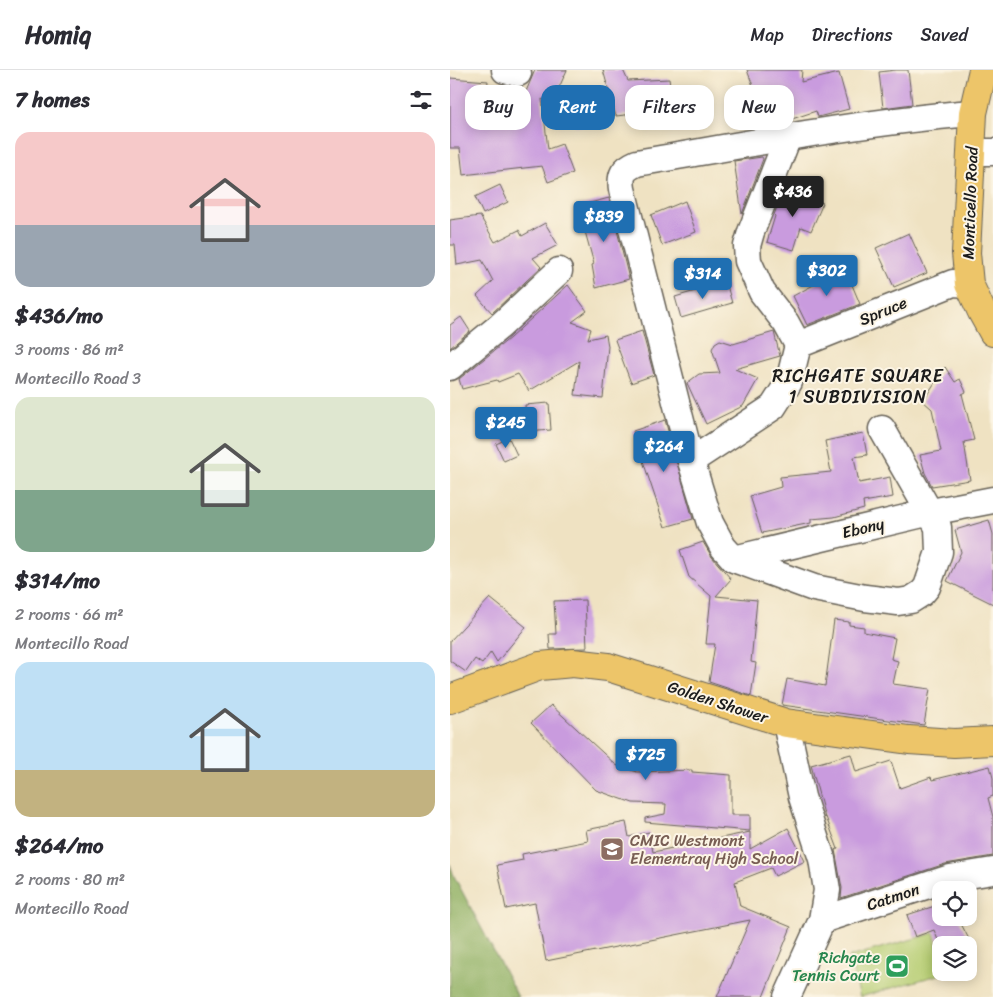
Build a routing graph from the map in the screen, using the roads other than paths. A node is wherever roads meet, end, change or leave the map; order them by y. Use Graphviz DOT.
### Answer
graph roads {
  1 [pos="983,70"];
  2 [pos="973,113"];
  3 [pos="788,137"];
  4 [pos="982,152"];
  5 [pos="559,271"];
  6 [pos="970,284"];
  7 [pos="993,332"];
  8 [pos="798,345"];
  9 [pos="450,368"];
  10 [pos="882,429"];
  11 [pos="691,461"];
  12 [pos="993,500"];
  13 [pos="931,512"];
  14 [pos="734,559"];
  15 [pos="450,699"];
  16 [pos="786,723"];
  17 [pos="993,741"];
  18 [pos="993,871"];
  19 [pos="822,920"];
  20 [pos="787,997"];
  1 -- 2 [label="main road, Monticello Road"];
  2 -- 3 [label="street"];
  2 -- 4 [label="main road, Monticello Road"];
  3 -- 8 [label="street"];
  3 -- 11 [label="street"];
  4 -- 6 [label="main road, Monticello Road"];
  5 -- 9 [label="street"];
  6 -- 7 [label="main road, Monticello Road"];
  6 -- 8 [label="street, Spruce"];
  8 -- 11 [label="street"];
  10 -- 13 [label="street"];
  11 -- 14 [label="street"];
  12 -- 13 [label="street, Ebony"];
  13 -- 14 [label="street, Ebony"];
  13 -- 14 [label="street"];
  15 -- 16 [label="main road, Golden Shower"];
  16 -- 17 [label="main road, Golden Shower"];
  16 -- 19 [label="street"];
  18 -- 19 [label="street, Catmon"];
  19 -- 20 [label="street"];
}
